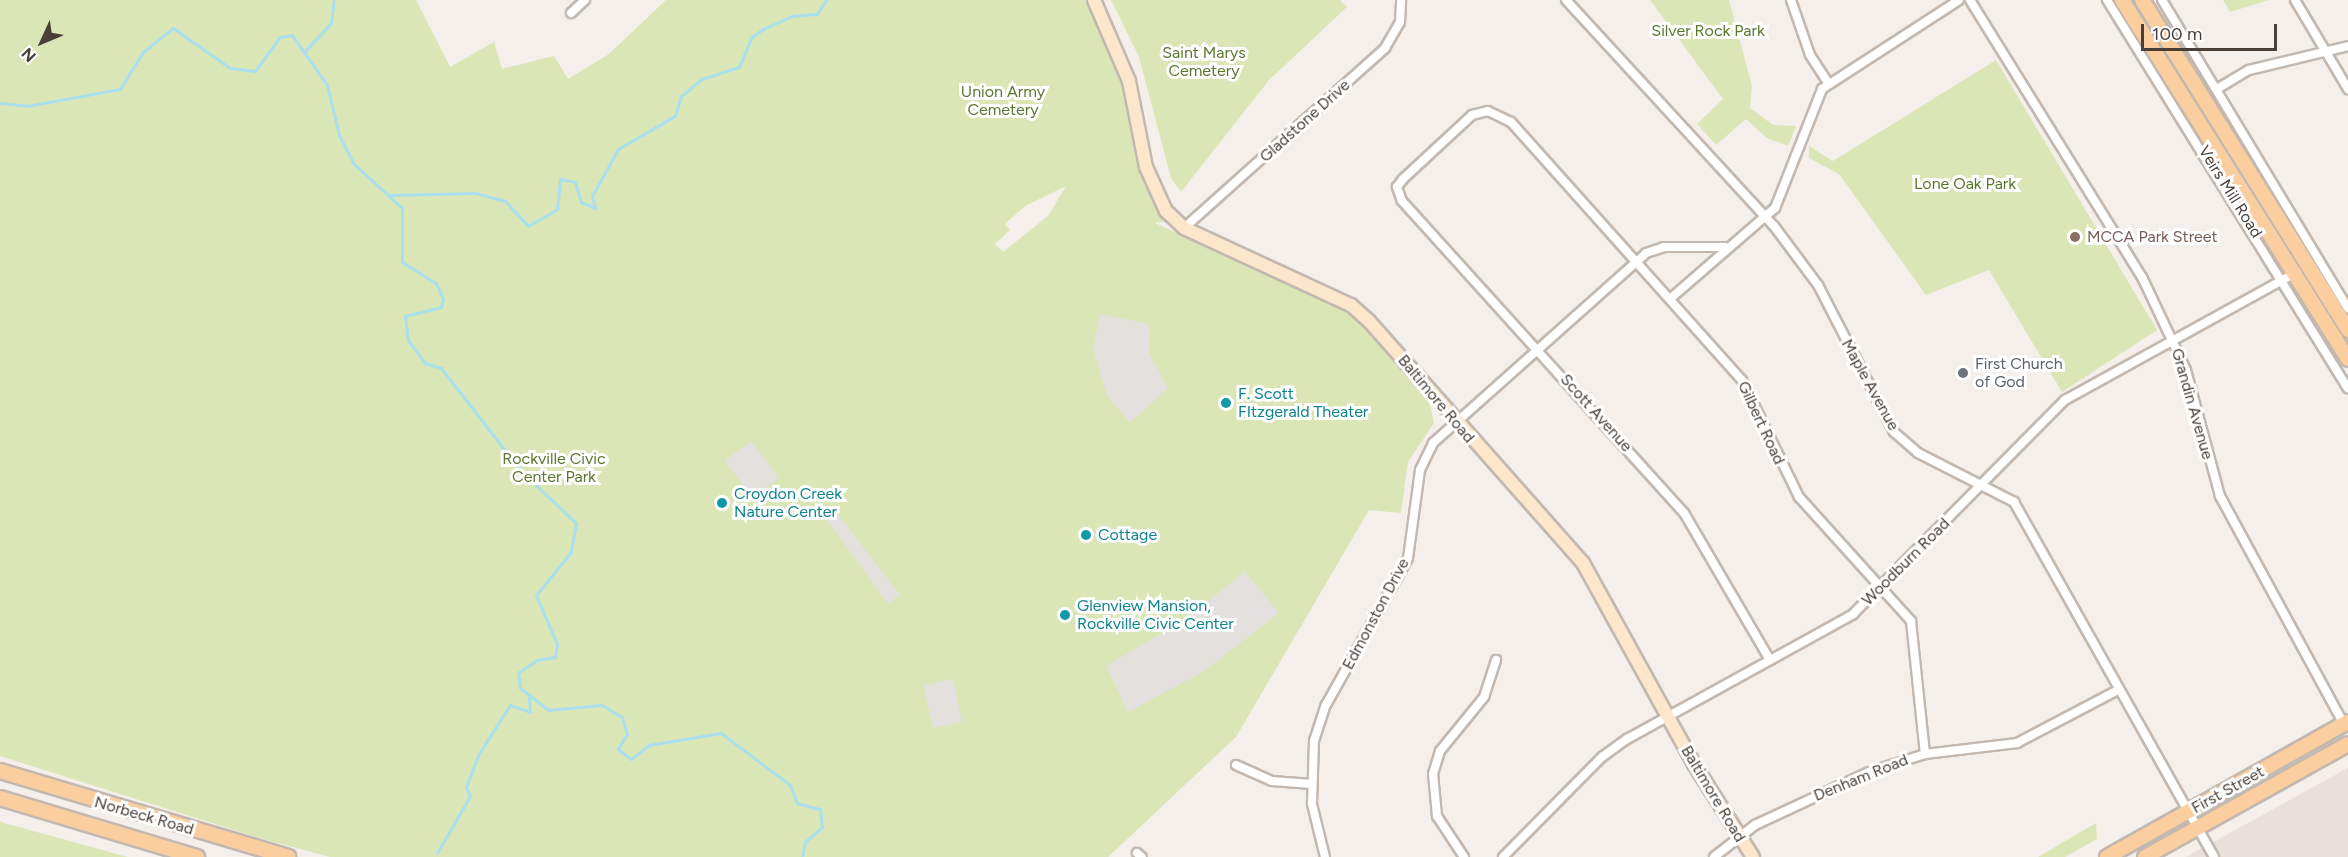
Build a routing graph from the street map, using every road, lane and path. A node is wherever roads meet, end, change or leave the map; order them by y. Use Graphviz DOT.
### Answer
graph roads {
  1 [pos="585,0"];
  2 [pos="1094,0"];
  3 [pos="1401,0"];
  4 [pos="1566,0"];
  5 [pos="1791,0"];
  6 [pos="1959,0"];
  7 [pos="1970,0"];
  8 [pos="2107,0"];
  9 [pos="2122,0"];
  10 [pos="2142,0"];
  11 [pos="2162,0"];
  12 [pos="2295,0"];
  13 [pos="571,13"];
  14 [pos="2348,46"];
  15 [pos="2324,51"];
  16 [pos="1828,83"];
  17 [pos="2217,89"];
  18 [pos="2348,89"];
  19 [pos="1397,187"];
  20 [pos="1763,216"];
  21 [pos="1184,228"];
  22 [pos="1725,247"];
  23 [pos="1636,261"];
  24 [pos="2308,266"];
  25 [pos="2290,277"];
  26 [pos="1671,298"];
  27 [pos="2348,308"];
  28 [pos="2348,330"];
  29 [pos="2174,339"];
  30 [pos="1537,348"];
  31 [pos="2348,359"];
  32 [pos="2348,388"];
  33 [pos="1455,423"];
  34 [pos="1983,485"];
  35 [pos="1882,589"];
  36 [pos="1496,660"];
  37 [pos="1770,660"];
  38 [pos="2118,690"];
  39 [pos="1668,716"];
  40 [pos="2346,723"];
  41 [pos="2348,744"];
  42 [pos="1925,754"];
  43 [pos="1236,765"];
  44 [pos="0,771"];
  45 [pos="1312,784"];
  46 [pos="0,798"];
  47 [pos="2187,812"];
  48 [pos="2197,828"];
  49 [pos="1740,838"];
  50 [pos="197,857"];
  51 [pos="288,857"];
  52 [pos="1325,857"];
  53 [pos="1464,857"];
  54 [pos="1503,857"];
  55 [pos="1714,857"];
  56 [pos="1752,857"];
  57 [pos="2107,857"];
  58 [pos="2145,857"];
  59 [pos="2214,857"];
  1 -- 13 [label="street"];
  2 -- 21 [label="street, Baltimore Road"];
  3 -- 21 [label="street, Gladstone Drive"];
  4 -- 20 [label="street, Maple Avenue"];
  5 -- 16 [label="street"];
  6 -- 16 [label="street"];
  7 -- 29 [label="street, Grandin Avenue"];
  8 -- 25 [label="street, Veirs Mill Road"];
  9 -- 25 [label="main road, Veirs Mill Road"];
  10 -- 24 [label="main road, Veirs Mill Road"];
  11 -- 17 [label="street"];
  12 -- 15 [label="street"];
  14 -- 15 [label="street"];
  15 -- 17 [label="street"];
  15 -- 18 [label="street"];
  16 -- 20 [label="street"];
  17 -- 27 [label="street"];
  19 -- 23 [label="street, Gilbert Road"];
  19 -- 30 [label="street, Scott Avenue"];
  20 -- 22 [label="street"];
  20 -- 34 [label="street, Maple Avenue"];
  21 -- 33 [label="street, Baltimore Road"];
  22 -- 23 [label="street, Edmonston Drive"];
  22 -- 26 [label="street"];
  23 -- 26 [label="street, Gilbert Road"];
  23 -- 30 [label="street, Edmonston Drive"];
  24 -- 25 [label="street, Woodburn Road"];
  24 -- 28 [label="main road, Veirs Mill Road"];
  25 -- 29 [label="street, Woodburn Road"];
  25 -- 31 [label="main road, Veirs Mill Road"];
  25 -- 32 [label="street, Veirs Mill Road"];
  26 -- 35 [label="street, Gilbert Road"];
  29 -- 34 [label="street, Woodburn Road"];
  29 -- 40 [label="street, Grandin Avenue"];
  30 -- 33 [label="street, Edmonston Drive"];
  30 -- 37 [label="street, Scott Avenue"];
  33 -- 39 [label="street, Baltimore Road"];
  33 -- 45 [label="street, Edmonston Drive"];
  34 -- 35 [label="street, Woodburn Road"];
  34 -- 38 [label="street, Maple Avenue"];
  35 -- 37 [label="street, Woodburn Road"];
  35 -- 42 [label="street, Gilbert Road"];
  36 -- 53 [label="street"];
  37 -- 39 [label="street, Woodburn Road"];
  38 -- 42 [label="street, Denham Road"];
  38 -- 47 [label="street, Maple Avenue"];
  39 -- 49 [label="street, Baltimore Road"];
  39 -- 54 [label="street, Woodburn Road"];
  40 -- 47 [label="main road, First Street"];
  41 -- 48 [label="main road, First Street"];
  42 -- 49 [label="street, Denham Road"];
  43 -- 45 [label="street"];
  44 -- 51 [label="main road, Norbeck Road"];
  45 -- 52 [label="street, Edmonston Drive"];
  46 -- 50 [label="main road, Norbeck Road"];
  47 -- 48 [label="street, Maple Avenue"];
  47 -- 57 [label="main road, First Street"];
  48 -- 58 [label="main road, First Street"];
  48 -- 59 [label="street, Maple Avenue"];
  49 -- 55 [label="street, Denham Road"];
  49 -- 56 [label="street, Baltimore Road"];
}
